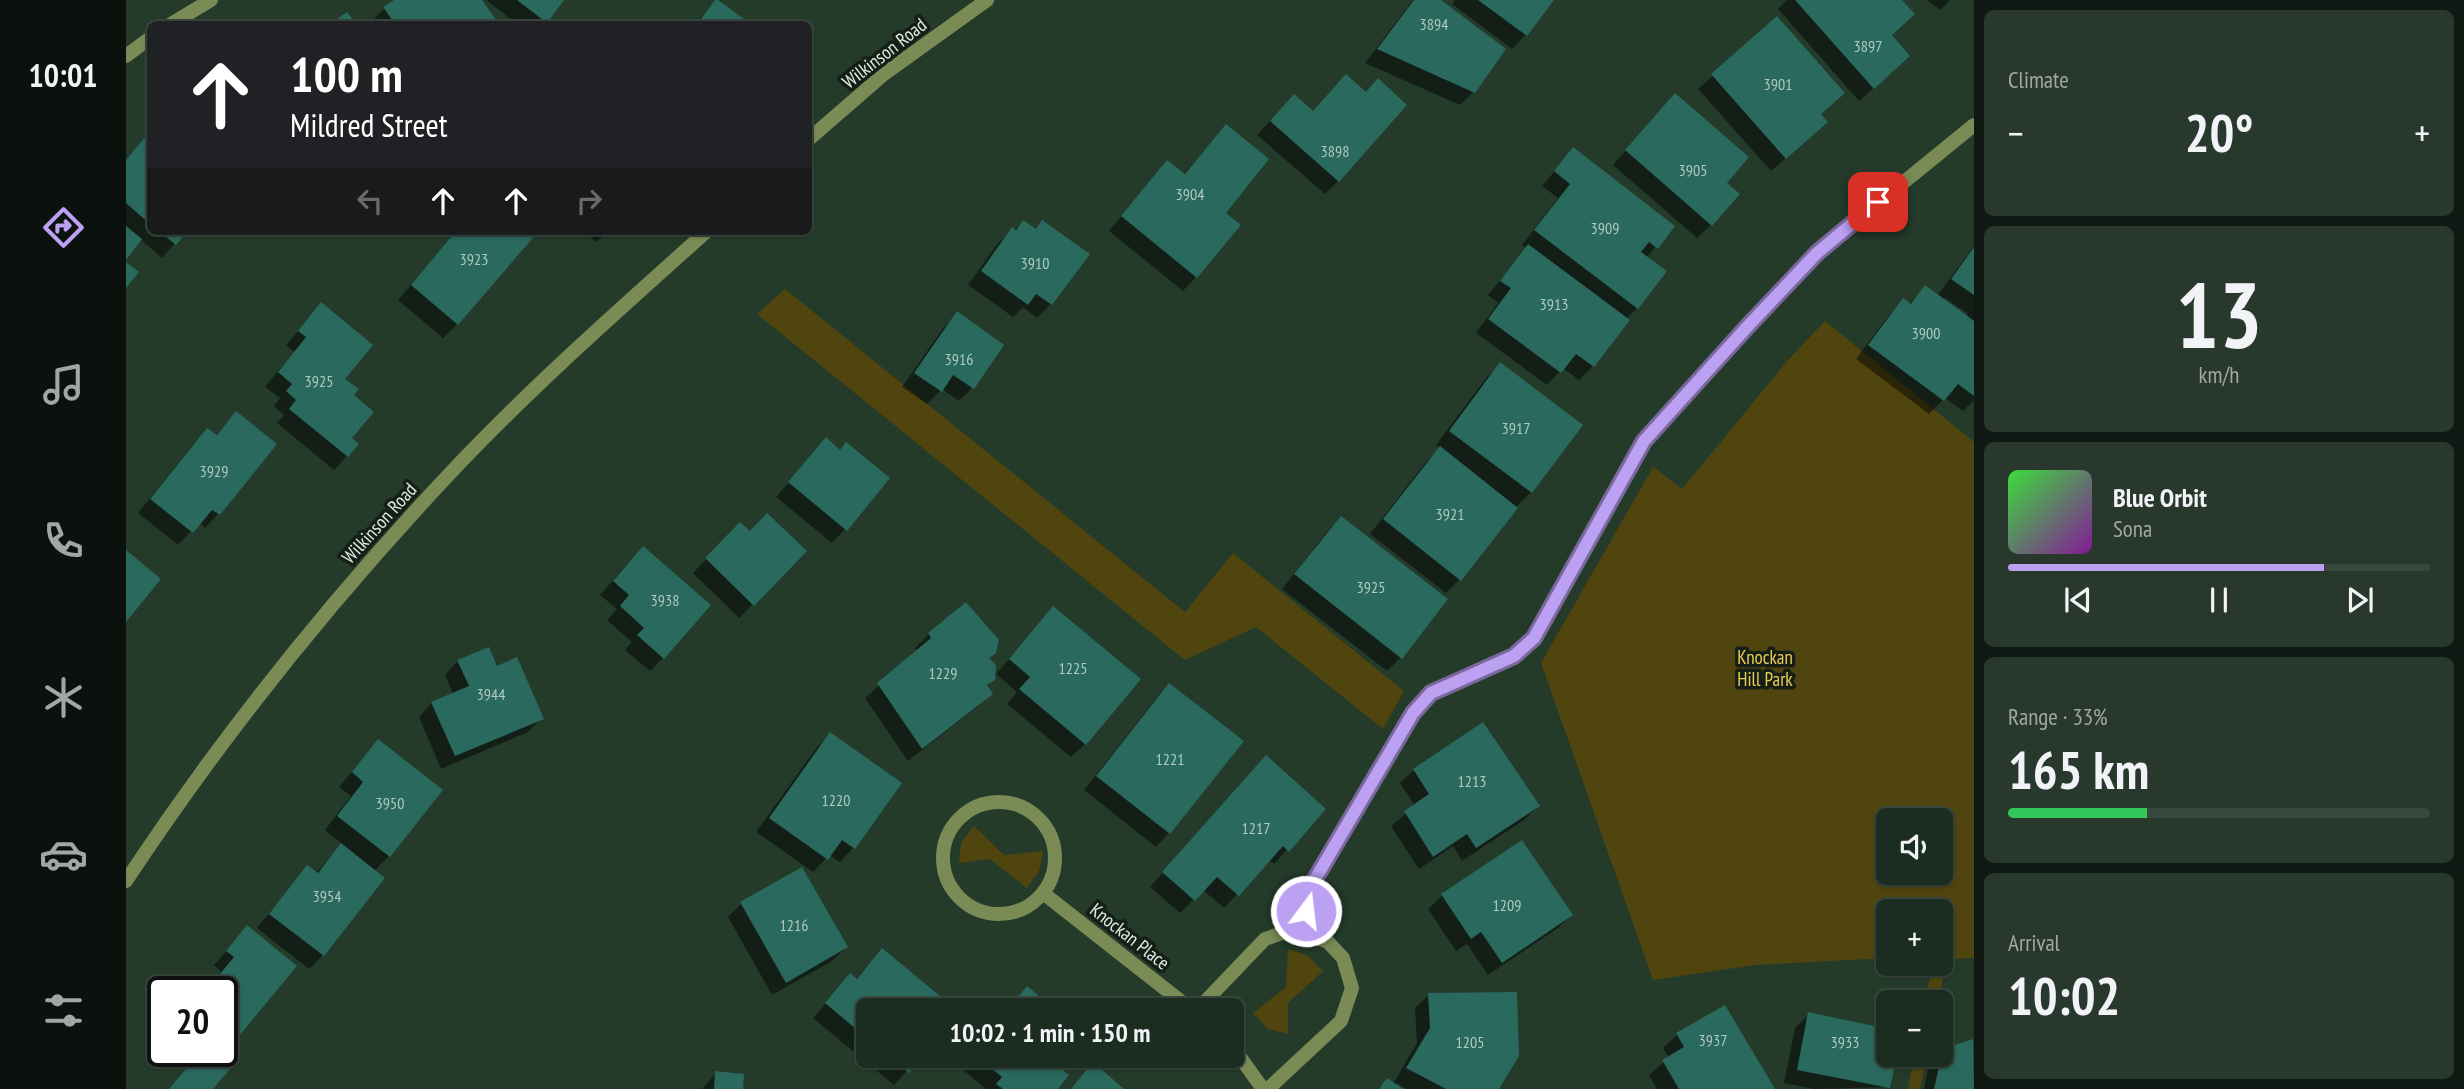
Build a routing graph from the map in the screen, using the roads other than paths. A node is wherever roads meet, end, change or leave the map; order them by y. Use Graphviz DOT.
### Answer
graph roads {
  1 [pos="211,0"];
  2 [pos="986,0"];
  3 [pos="176,21"];
  4 [pos="147,40"];
  5 [pos="126,55"];
  6 [pos="1974,125"];
  7 [pos="812,137"];
  8 [pos="702,235"];
  9 [pos="126,881"];
  10 [pos="1043,893"];
  11 [pos="1304,932"];
  12 [pos="1179,998"];
  13 [pos="1206,998"];
  14 [pos="1244,1061"];
  15 [pos="1266,1089"];
  1 -- 3 [label="street"];
  2 -- 7 [label="street, Wilkinson Road"];
  4 -- 5 [label="street"];
  6 -- 11 [label="street"];
  8 -- 9 [label="street, Wilkinson Road"];
  10 -- 10 [label="street"];
  10 -- 12 [label="street, Knockan Place"];
  11 -- 13 [label="street, Knockan Place"];
  11 -- 15 [label="street"];
  14 -- 15 [label="street"];
}
